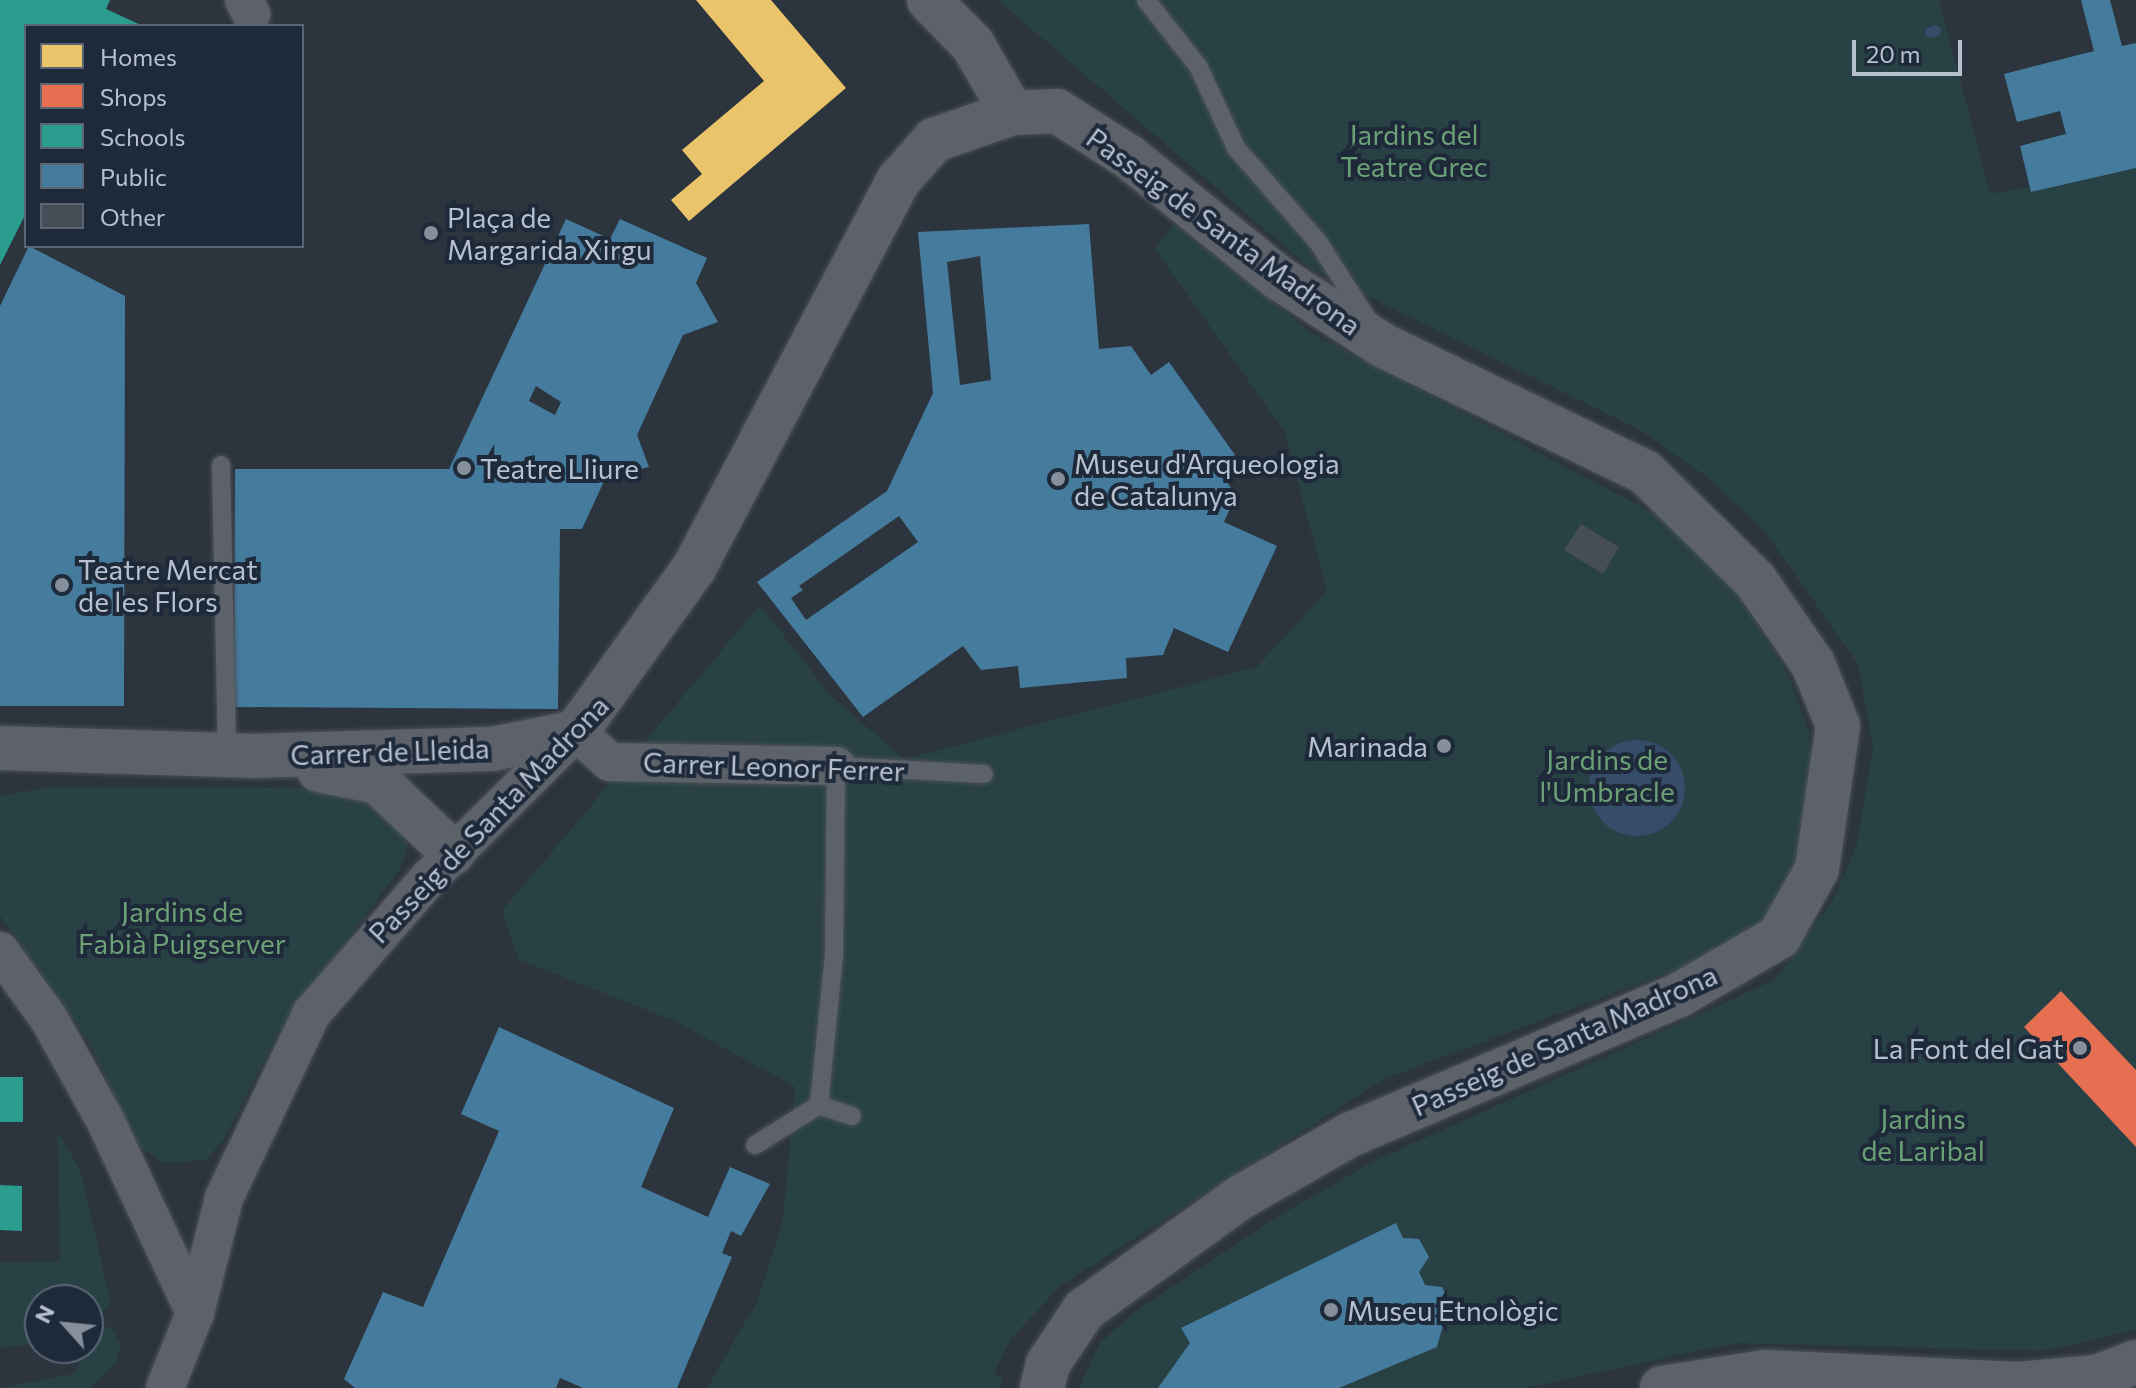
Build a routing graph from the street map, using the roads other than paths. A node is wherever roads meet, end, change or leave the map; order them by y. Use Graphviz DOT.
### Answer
graph roads {
  1 [pos="929,0"];
  2 [pos="1146,0"];
  3 [pos="1012,113"];
  4 [pos="1384,346"];
  5 [pos="221,465"];
  6 [pos="576,732"];
  7 [pos="0,748"];
  8 [pos="239,756"];
  9 [pos="836,766"];
  10 [pos="984,774"];
  11 [pos="453,853"];
  12 [pos="0,951"];
  13 [pos="819,1105"];
  14 [pos="852,1116"];
  15 [pos="755,1145"];
  16 [pos="195,1313"];
  17 [pos="2136,1362"];
  18 [pos="165,1388"];
  19 [pos="1042,1388"];
  20 [pos="1662,1388"];
  1 -- 3 [label="street"];
  2 -- 4 [label="lane"];
  3 -- 4 [label="street, Passeig de Santa Madrona"];
  3 -- 6 [label="street, Passeig de Santa Madrona"];
  4 -- 19 [label="street, Passeig de Santa Madrona"];
  5 -- 8 [label="lane"];
  6 -- 8 [label="street, Carrer de Lleida"];
  6 -- 9 [label="street, Carrer Leonor Ferrer"];
  6 -- 11 [label="street, Passeig de Santa Madrona"];
  7 -- 8 [label="street, Carrer de Lleida"];
  8 -- 11 [label="street, Carrer de Lleida"];
  9 -- 10 [label="lane, Carrer Leonor Ferrer"];
  9 -- 13 [label="lane"];
  11 -- 16 [label="street, Passeig de Santa Madrona"];
  12 -- 16 [label="street"];
  13 -- 14 [label="lane"];
  13 -- 15 [label="lane"];
  16 -- 18 [label="street, Passeig de Santa Madrona"];
  17 -- 20 [label="street"];
}
